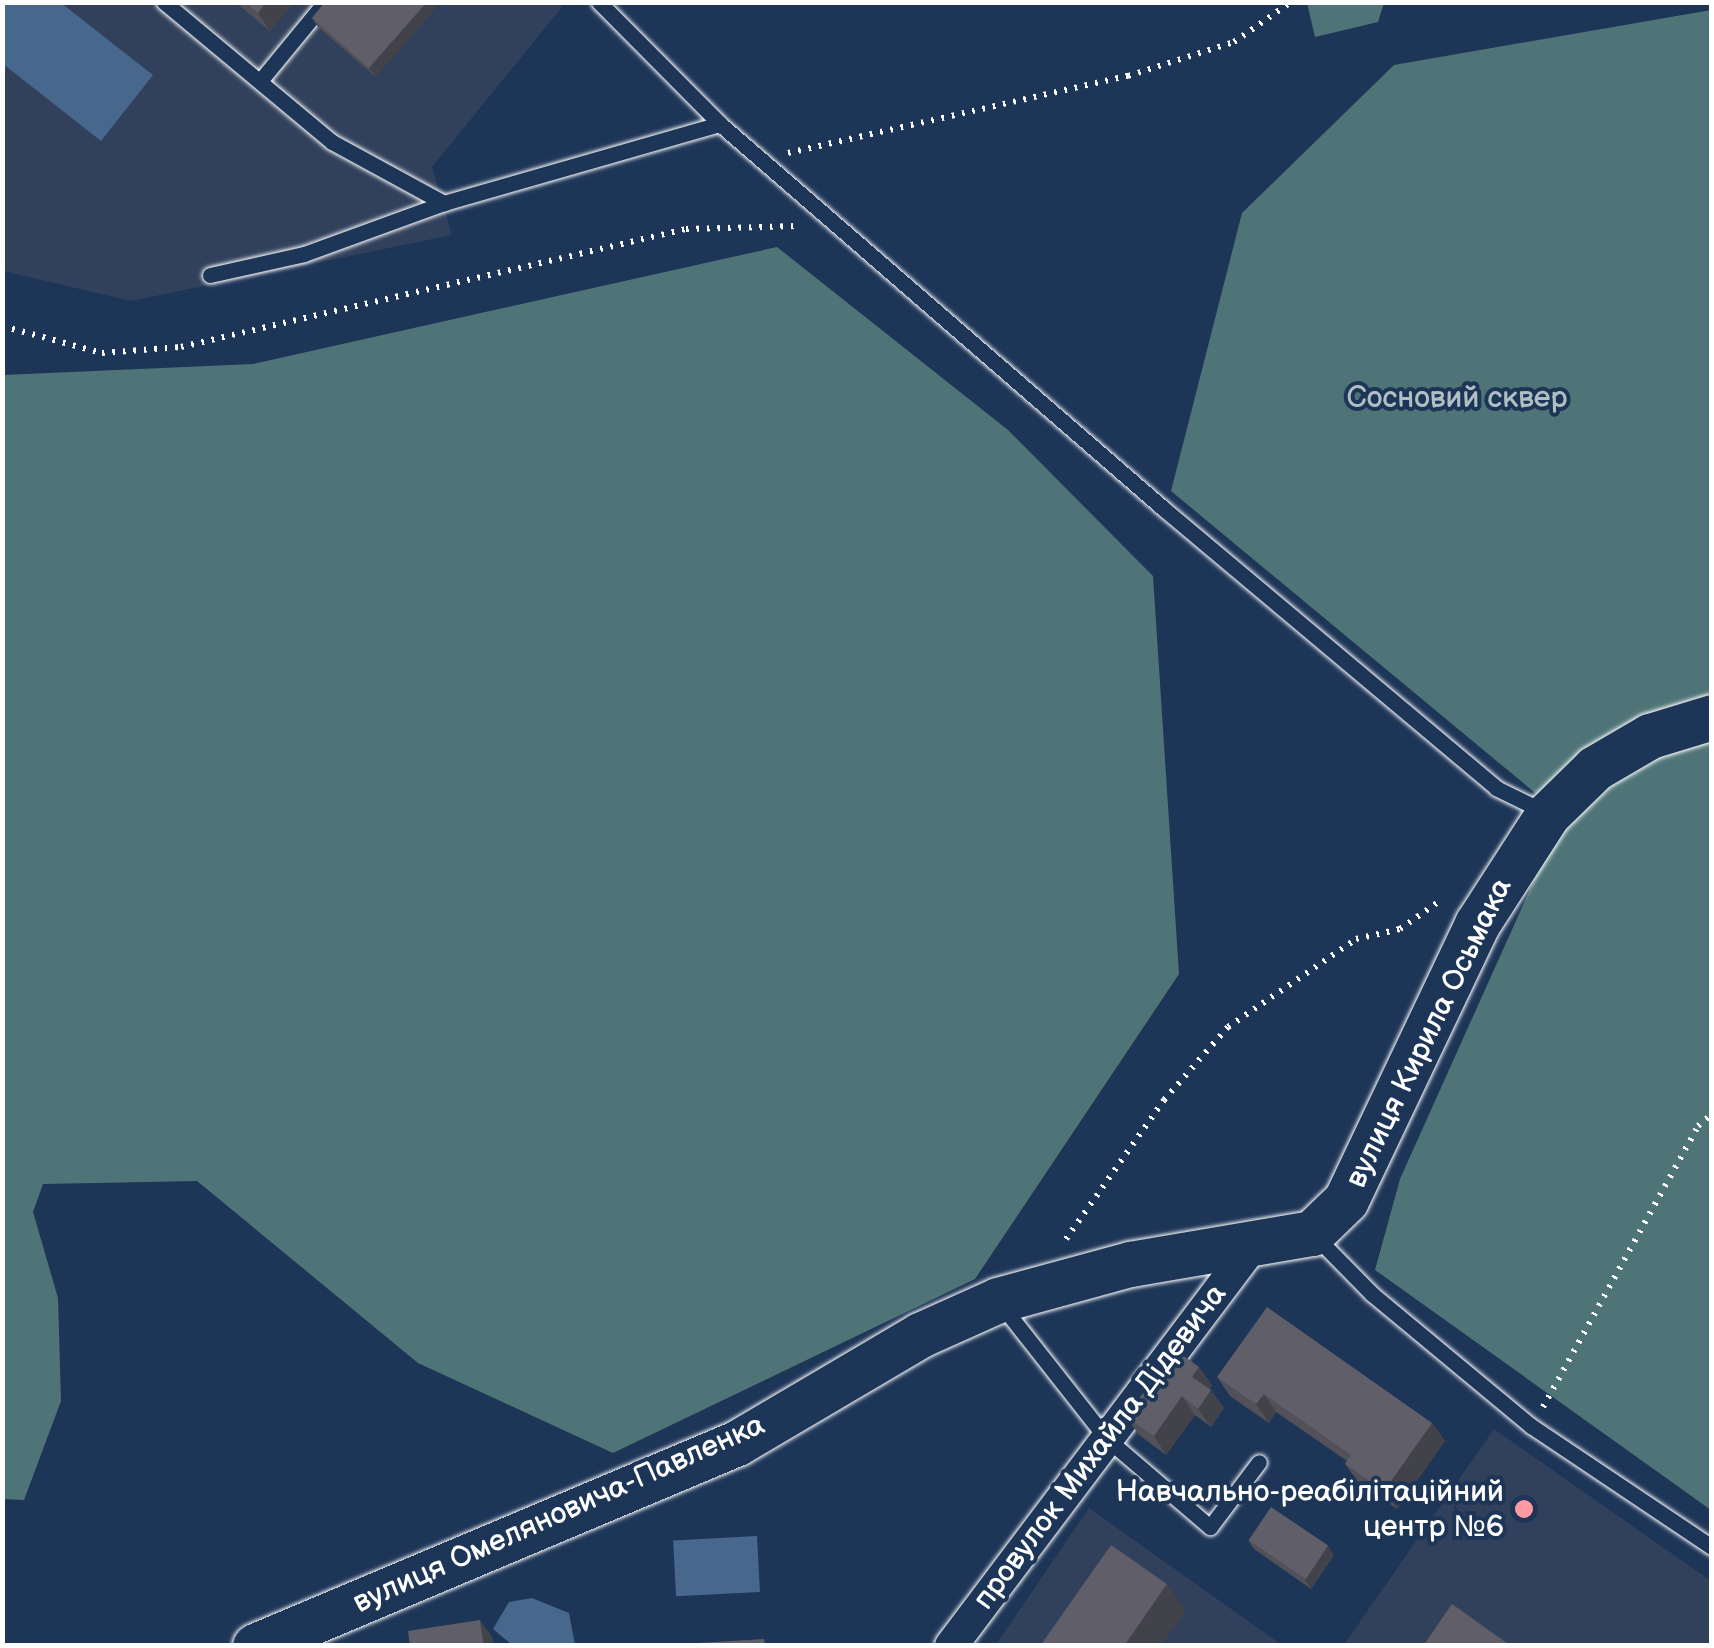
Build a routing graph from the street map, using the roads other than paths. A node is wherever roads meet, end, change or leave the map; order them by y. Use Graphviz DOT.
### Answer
graph roads {
  1 [pos="164,2"];
  2 [pos="325,2"];
  3 [pos="599,2"];
  4 [pos="260,81"];
  5 [pos="720,124"];
  6 [pos="444,203"];
  7 [pos="210,275"];
  8 [pos="1712,717"];
  9 [pos="1548,814"];
  10 [pos="1312,1233"];
  11 [pos="1250,1248"];
  12 [pos="1014,1295"];
  13 [pos="1106,1438"];
  14 [pos="1258,1462"];
  15 [pos="1712,1546"];
  16 [pos="255,1646"];
  17 [pos="951,1646"];
  1 -- 4 [label="lane"];
  2 -- 4 [label="lane"];
  3 -- 5 [label="lane"];
  4 -- 6 [label="lane"];
  5 -- 6 [label="lane"];
  5 -- 9 [label="lane"];
  6 -- 7 [label="lane"];
  8 -- 9 [label="street, вулиця Кирила Осьмака"];
  9 -- 10 [label="street, вулиця Кирила Осьмака"];
  10 -- 11 [label="street, вулиця Омеляновича-Павленка"];
  10 -- 15 [label="lane"];
  11 -- 12 [label="street, вулиця Омеляновича-Павленка"];
  11 -- 13 [label="street, провулок Михайла Дідевича"];
  12 -- 13 [label="lane"];
  12 -- 16 [label="street, вулиця Омеляновича-Павленка"];
  13 -- 14 [label="lane"];
  13 -- 17 [label="street, провулок Михайла Дідевича"];
}
